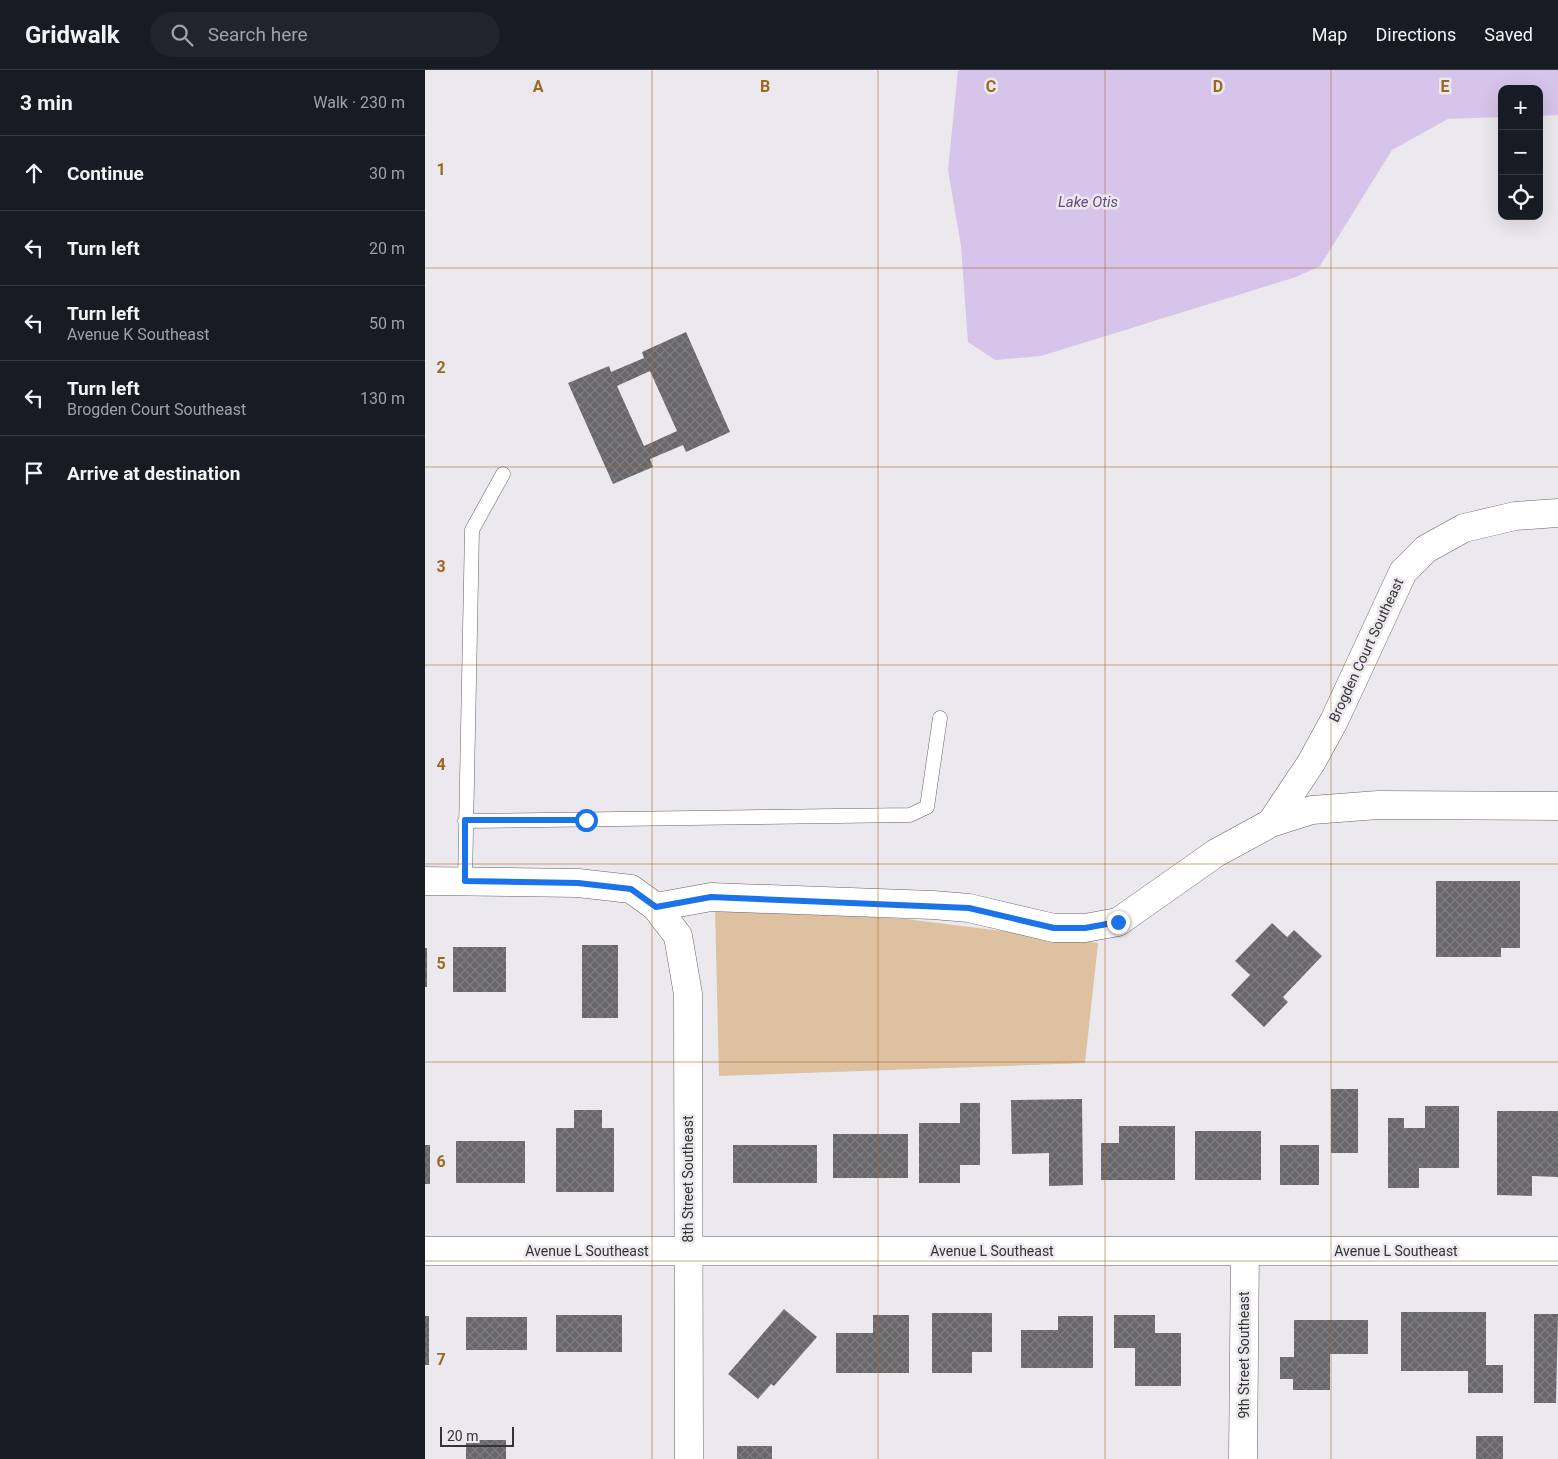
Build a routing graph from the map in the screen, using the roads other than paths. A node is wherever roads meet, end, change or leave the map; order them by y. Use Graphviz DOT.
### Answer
graph roads {
  1 [pos="503,474"];
  2 [pos="1558,513"];
  3 [pos="940,718"];
  4 [pos="1558,806"];
  5 [pos="465,820"];
  6 [pos="1271,823"];
  7 [pos="465,881"];
  8 [pos="425,882"];
  9 [pos="656,907"];
  10 [pos="425,1251"];
  11 [pos="1558,1251"];
  12 [pos="689,1252"];
  13 [pos="1245,1252"];
  14 [pos="689,1459"];
  15 [pos="1243,1459"];
  1 -- 5 [label="lane"];
  2 -- 6 [label="street, Brogden Court Southeast"];
  3 -- 5 [label="lane"];
  4 -- 6 [label="street, Brogden Court Southeast"];
  5 -- 7 [label="lane"];
  6 -- 9 [label="street, Brogden Court Southeast"];
  7 -- 8 [label="street, 8th Street Southeast"];
  7 -- 9 [label="street, 8th Street Southeast"];
  9 -- 12 [label="street, 8th Street Southeast"];
  10 -- 12 [label="street, Avenue L Southeast"];
  11 -- 13 [label="street, Avenue L Southeast"];
  12 -- 13 [label="street, Avenue L Southeast"];
  12 -- 14 [label="street, 8th Street Southeast"];
  13 -- 15 [label="street, 9th Street Southeast"];
}
